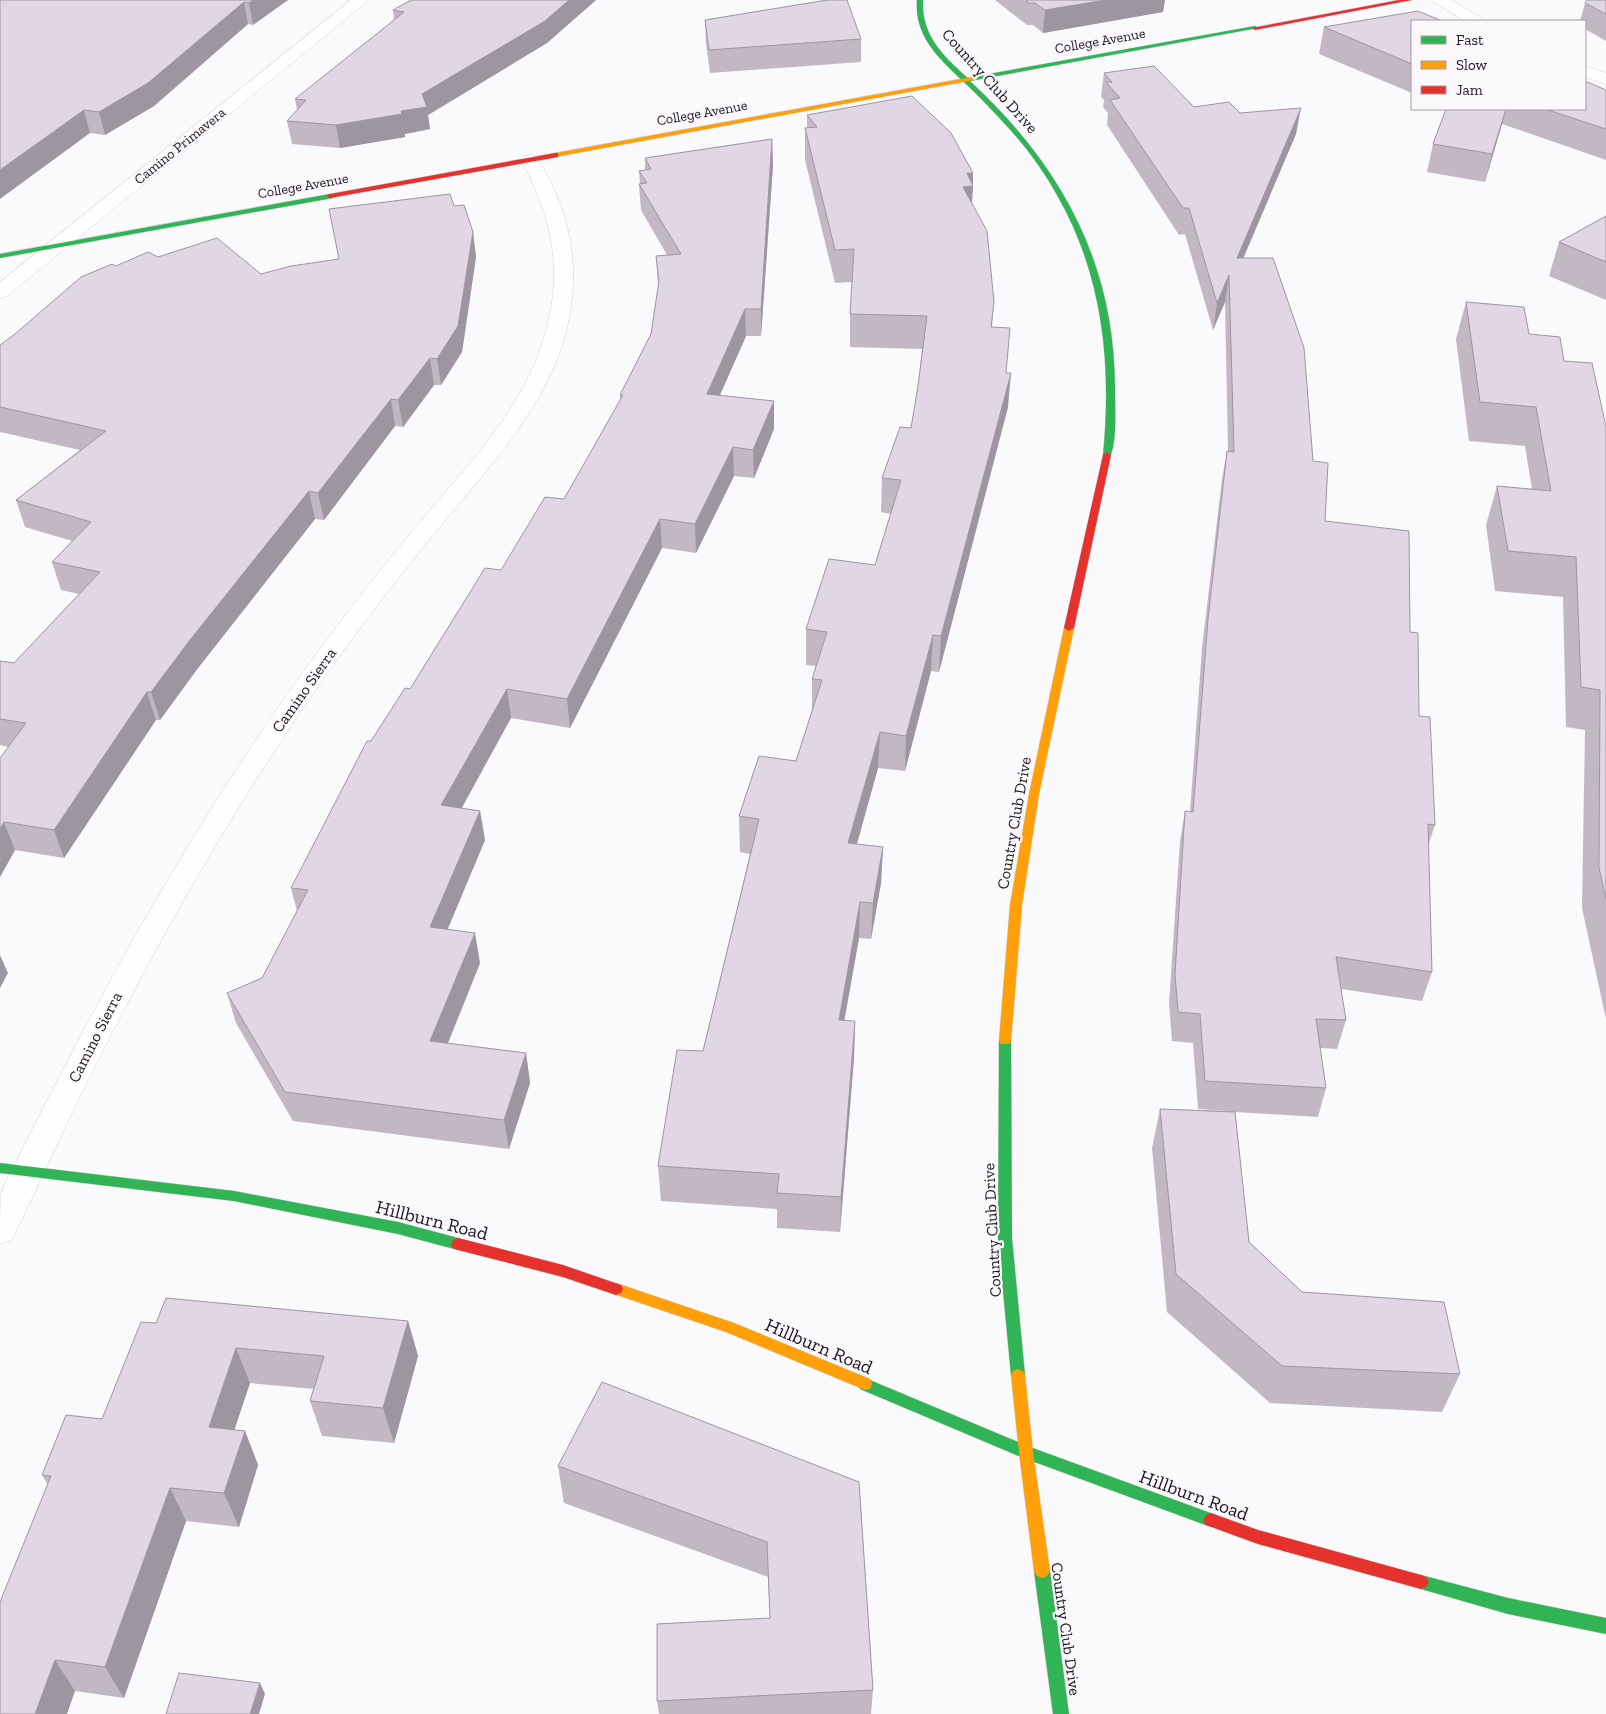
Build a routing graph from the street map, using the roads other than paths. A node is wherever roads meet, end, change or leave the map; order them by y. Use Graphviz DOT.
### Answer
graph roads {
  1 [pos="361,0"];
  2 [pos="920,0"];
  3 [pos="1409,0"];
  4 [pos="1440,0"];
  5 [pos="1474,20"];
  6 [pos="1586,71"];
  7 [pos="1606,79"];
  8 [pos="967,80"];
  9 [pos="530,160"];
  10 [pos="58,246"];
  11 [pos="0,256"];
  12 [pos="0,292"];
  13 [pos="0,1168"];
  14 [pos="28,1170"];
  15 [pos="0,1230"];
  16 [pos="1026,1452"];
  17 [pos="1606,1626"];
  18 [pos="1061,1714"];
  1 -- 10 [label="street, Camino Primavera"];
  2 -- 8 [label="street, Country Club Drive"];
  3 -- 8 [label="street, College Avenue"];
  4 -- 5 [label="street"];
  6 -- 7 [label="street"];
  8 -- 9 [label="street, College Avenue"];
  8 -- 16 [label="street, Country Club Drive"];
  9 -- 10 [label="street, College Avenue"];
  9 -- 14 [label="street, Camino Sierra"];
  10 -- 11 [label="street, College Avenue"];
  10 -- 12 [label="street, Camino Primavera"];
  13 -- 14 [label="street, Hillburn Road"];
  14 -- 15 [label="street, Camino Sierra"];
  14 -- 16 [label="street, Hillburn Road"];
  16 -- 17 [label="street, Hillburn Road"];
  16 -- 18 [label="street, Country Club Drive"];
}
